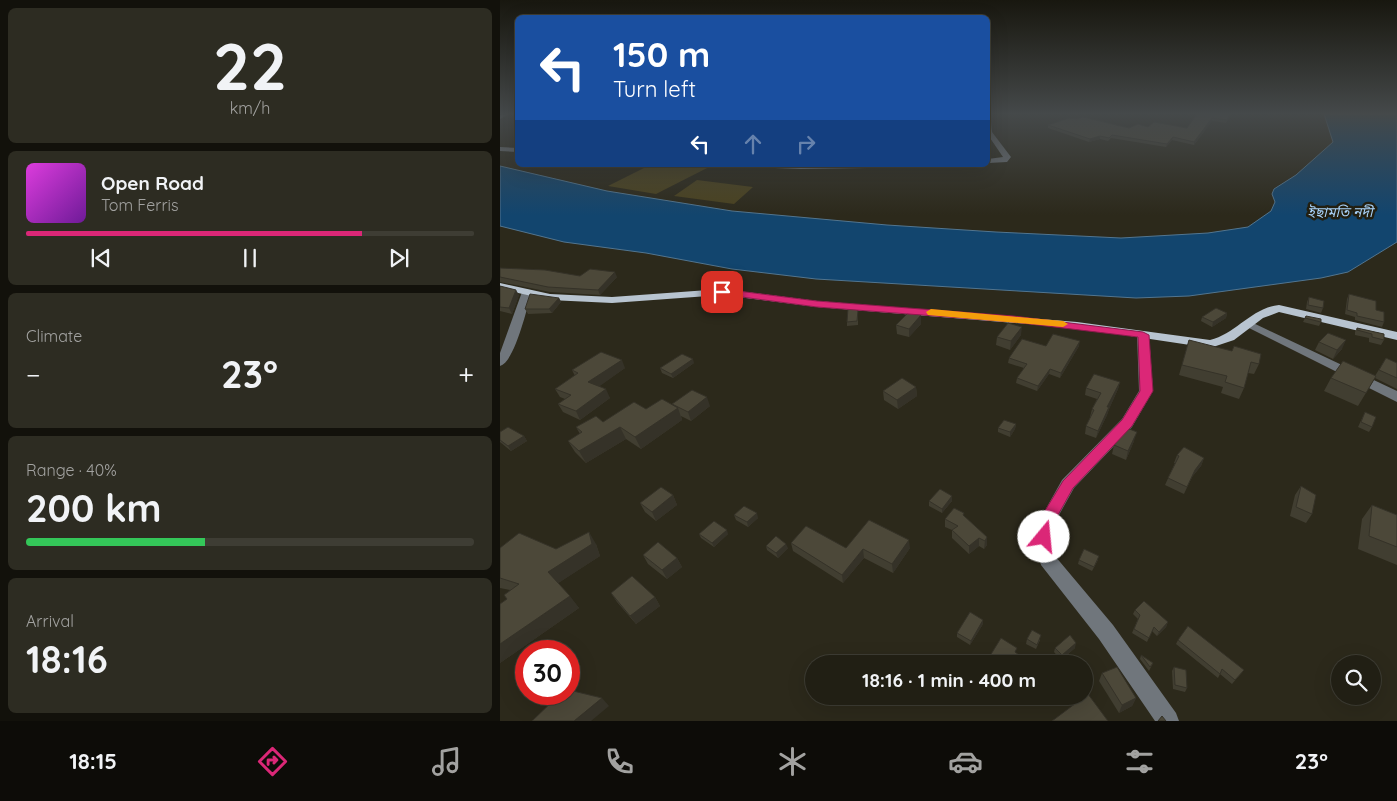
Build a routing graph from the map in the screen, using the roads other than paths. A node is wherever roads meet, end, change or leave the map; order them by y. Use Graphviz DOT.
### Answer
graph roads {
  1 [pos="1000,148"];
  2 [pos="500,149"];
  3 [pos="515,150"];
  4 [pos="990,161"];
  5 [pos="500,286"];
  6 [pos="527,292"];
  7 [pos="1249,324"];
  8 [pos="1143,335"];
  9 [pos="1397,336"];
  10 [pos="500,362"];
  11 [pos="1397,397"];
  12 [pos="1168,721"];
  1 -- 4 [label="street"];
  2 -- 3 [label="street"];
  5 -- 6 [label="main road"];
  6 -- 8 [label="main road"];
  6 -- 10 [label="street"];
  7 -- 8 [label="main road"];
  7 -- 9 [label="main road"];
  7 -- 11 [label="street"];
  8 -- 12 [label="street"];
}
